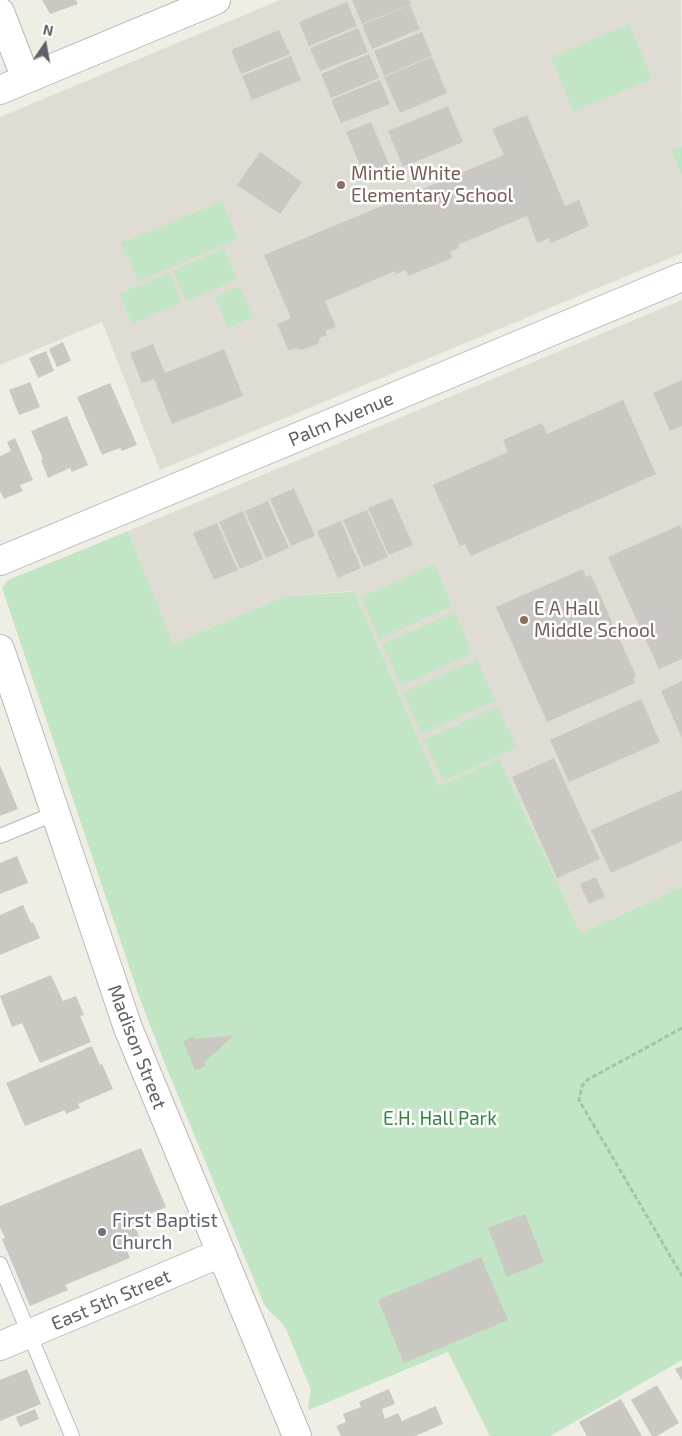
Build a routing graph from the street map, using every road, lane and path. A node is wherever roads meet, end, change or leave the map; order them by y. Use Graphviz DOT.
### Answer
graph roads {
  1 [pos="216,0"];
  2 [pos="0,12"];
  3 [pos="26,79"];
  4 [pos="0,90"];
  5 [pos="682,277"];
  6 [pos="0,561"];
  7 [pos="0,649"];
  8 [pos="56,813"];
  9 [pos="0,836"];
  10 [pos="682,1028"];
  11 [pos="221,1253"];
  12 [pos="0,1264"];
  13 [pos="682,1276"];
  14 [pos="28,1334"];
  15 [pos="0,1346"];
  16 [pos="72,1436"];
  17 [pos="298,1436"];
  1 -- 3 [label="street"];
  2 -- 3 [label="street"];
  3 -- 4 [label="street"];
  5 -- 6 [label="street, Palm Avenue"];
  7 -- 8 [label="street, Madison Street"];
  8 -- 9 [label="lane"];
  8 -- 11 [label="street, Madison Street"];
  10 -- 13 [label="path"];
  11 -- 14 [label="street, East 5th Street"];
  11 -- 17 [label="street, Madison Street"];
  12 -- 14 [label="lane"];
  14 -- 15 [label="street, East 5th Street"];
  14 -- 16 [label="lane"];
}
